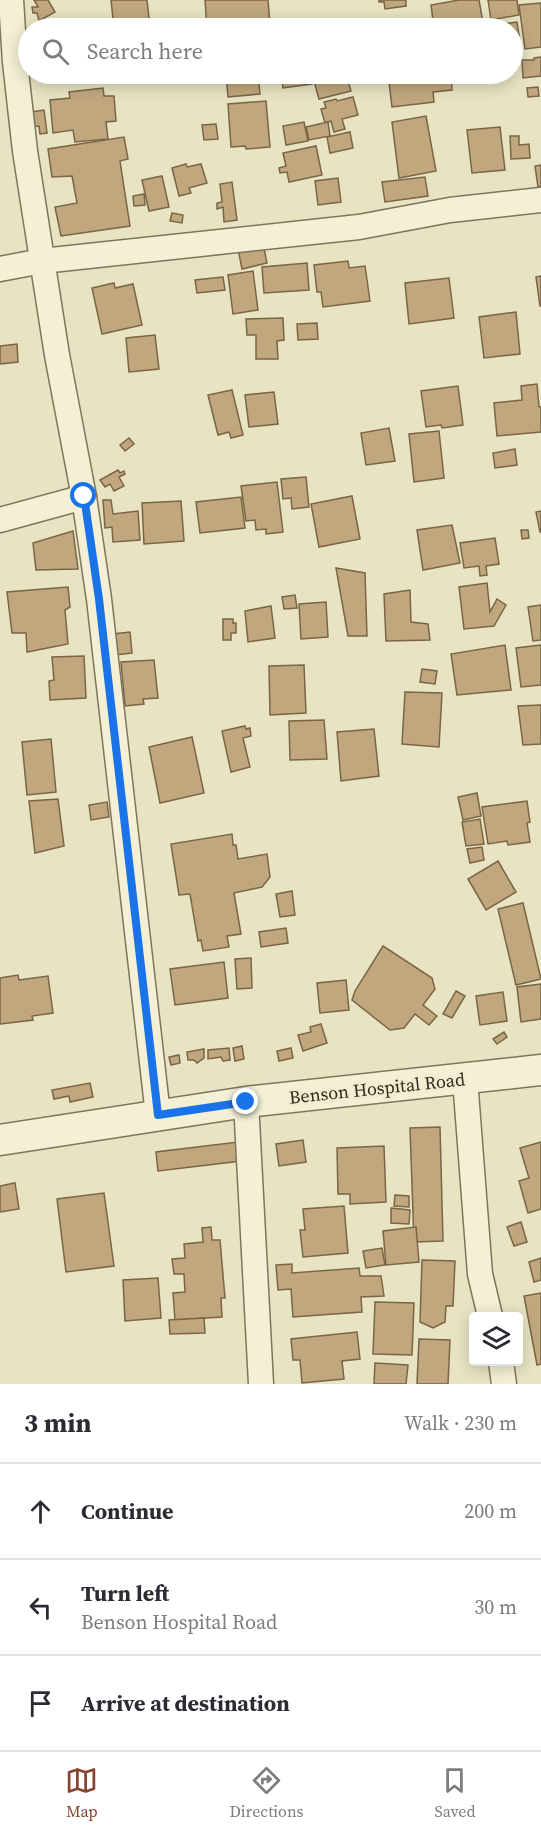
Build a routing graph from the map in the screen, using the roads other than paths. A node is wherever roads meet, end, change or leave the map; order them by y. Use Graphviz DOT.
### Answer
graph roads {
  1 [pos="11,0"];
  2 [pos="541,200"];
  3 [pos="42,261"];
  4 [pos="0,269"];
  5 [pos="84,496"];
  6 [pos="0,520"];
  7 [pos="541,1070"];
  8 [pos="465,1079"];
  9 [pos="246,1102"];
  10 [pos="158,1115"];
  11 [pos="0,1140"];
  12 [pos="489,1312"];
  13 [pos="502,1366"];
  14 [pos="261,1384"];
  15 [pos="504,1384"];
  1 -- 3 [label="street"];
  2 -- 3 [label="street"];
  3 -- 4 [label="street"];
  3 -- 5 [label="street"];
  5 -- 6 [label="street"];
  5 -- 10 [label="street"];
  7 -- 8 [label="street, Benson Hospital Road"];
  8 -- 9 [label="street, Benson Hospital Road"];
  8 -- 12 [label="street"];
  9 -- 10 [label="street, Benson Hospital Road"];
  9 -- 14 [label="street"];
  10 -- 11 [label="street, Benson Hospital Road"];
  13 -- 15 [label="street"];
}
